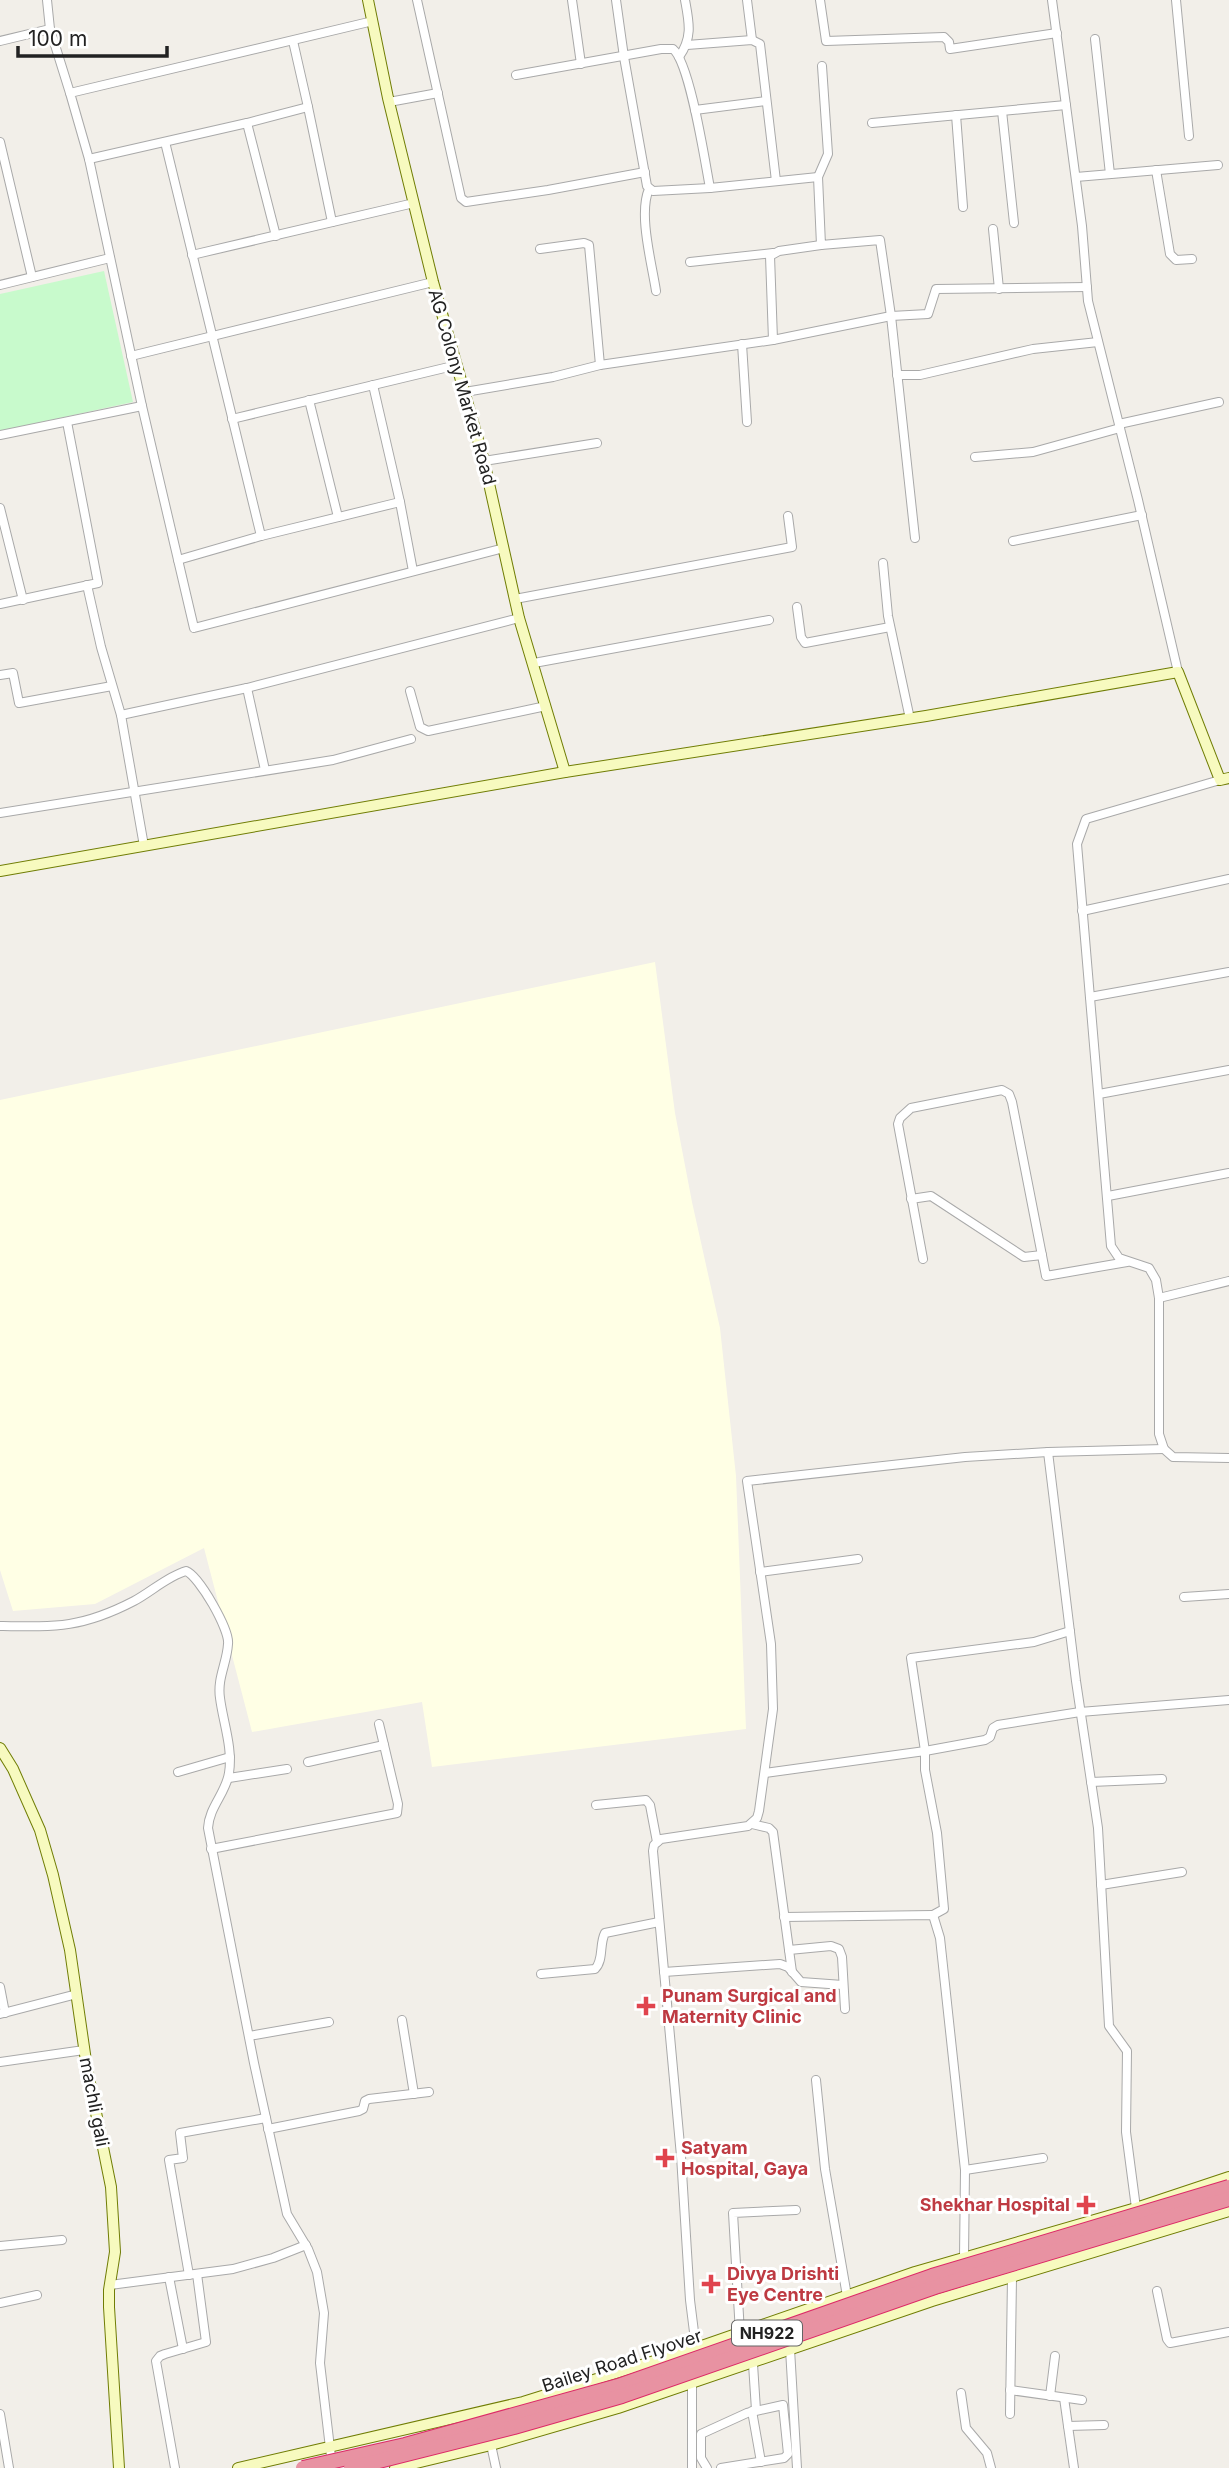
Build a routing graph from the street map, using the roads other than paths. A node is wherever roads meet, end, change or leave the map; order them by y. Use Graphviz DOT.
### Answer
graph roads {
  1 [pos="46,0"];
  2 [pos="368,0"];
  3 [pos="417,0"];
  4 [pos="572,0"];
  5 [pos="616,0"];
  6 [pos="685,0"];
  7 [pos="747,0"];
  8 [pos="820,0"];
  9 [pos="1052,0"];
  10 [pos="1176,0"];
  11 [pos="373,20"];
  12 [pos="50,29"];
  13 [pos="1057,33"];
  14 [pos="1094,39"];
  15 [pos="752,40"];
  16 [pos="0,41"];
  17 [pos="293,41"];
  18 [pos="687,45"];
  19 [pos="624,57"];
  20 [pos="679,57"];
  21 [pos="581,64"];
  22 [pos="822,66"];
  23 [pos="516,75"];
  24 [pos="70,93"];
  25 [pos="438,93"];
  26 [pos="766,101"];
  27 [pos="389,102"];
  28 [pos="1066,105"];
  29 [pos="308,107"];
  30 [pos="695,110"];
  31 [pos="1002,111"];
  32 [pos="956,115"];
  33 [pos="872,123"];
  34 [pos="247,124"];
  35 [pos="1189,135"];
  36 [pos="0,142"];
  37 [pos="164,142"];
  38 [pos="89,159"];
  39 [pos="1217,165"];
  40 [pos="1156,170"];
  41 [pos="645,172"];
  42 [pos="1110,174"];
  43 [pos="818,177"];
  44 [pos="1076,177"];
  45 [pos="776,181"];
  46 [pos="710,188"];
  47 [pos="649,189"];
  48 [pos="414,203"];
  49 [pos="963,207"];
  50 [pos="332,222"];
  51 [pos="1014,223"];
  52 [pos="993,229"];
  53 [pos="276,236"];
  54 [pos="821,245"];
  55 [pos="540,249"];
  56 [pos="773,253"];
  57 [pos="192,256"];
  58 [pos="110,258"];
  59 [pos="1192,259"];
  60 [pos="690,262"];
  61 [pos="32,277"];
  62 [pos="433,282"];
  63 [pos="0,285"];
  64 [pos="1087,287"];
  65 [pos="999,289"];
  66 [pos="656,291"];
  67 [pos="891,316"];
  68 [pos="212,336"];
  69 [pos="773,340"];
  70 [pos="1098,342"];
  71 [pos="743,344"];
  72 [pos="131,356"];
  73 [pos="457,365"];
  74 [pos="600,365"];
  75 [pos="897,375"];
  76 [pos="373,386"];
  77 [pos="465,392"];
  78 [pos="309,400"];
  79 [pos="1219,402"];
  80 [pos="142,406"];
  81 [pos="232,419"];
  82 [pos="67,422"];
  83 [pos="747,422"];
  84 [pos="1120,426"];
  85 [pos="0,435"];
  86 [pos="597,443"];
  87 [pos="975,457"];
  88 [pos="484,461"];
  89 [pos="400,502"];
  90 [pos="0,508"];
  91 [pos="1142,515"];
  92 [pos="788,516"];
  93 [pos="338,517"];
  94 [pos="1,522"];
  95 [pos="261,536"];
  96 [pos="915,538"];
  97 [pos="1013,541"];
  98 [pos="504,548"];
  99 [pos="178,560"];
  100 [pos="883,563"];
  101 [pos="413,571"];
  102 [pos="87,585"];
  103 [pos="515,599"];
  104 [pos="23,600"];
  105 [pos="0,604"];
  106 [pos="797,607"];
  107 [pos="519,618"];
  108 [pos="769,620"];
  109 [pos="890,627"];
  110 [pos="534,663"];
  111 [pos="1178,672"];
  112 [pos="0,675"];
  113 [pos="112,686"];
  114 [pos="247,688"];
  115 [pos="410,691"];
  116 [pos="546,706"];
  117 [pos="121,715"];
  118 [pos="910,719"];
  119 [pos="411,739"];
  120 [pos="265,770"];
  121 [pos="565,772"];
  122 [pos="1225,779"];
  123 [pos="135,792"];
  124 [pos="0,813"];
  125 [pos="144,846"];
  126 [pos="0,871"];
  127 [pos="1229,879"];
  128 [pos="1082,911"];
  129 [pos="1229,972"];
  130 [pos="1090,997"];
  131 [pos="1229,1070"];
  132 [pos="1099,1094"];
  133 [pos="1229,1172"];
  134 [pos="1108,1196"];
  135 [pos="911,1199"];
  136 [pos="1042,1255"];
  137 [pos="923,1259"];
  138 [pos="1127,1262"];
  139 [pos="1229,1281"];
  140 [pos="1159,1298"];
  141 [pos="1164,1449"];
  142 [pos="1048,1452"];
  143 [pos="1229,1458"];
  144 [pos="858,1559"];
  145 [pos="760,1572"];
  146 [pos="1229,1594"];
  147 [pos="1184,1597"];
  148 [pos="0,1626"];
  149 [pos="1070,1631"];
  150 [pos="1229,1699"];
  151 [pos="1080,1712"];
  152 [pos="379,1724"];
  153 [pos="384,1745"];
  154 [pos="0,1748"];
  155 [pos="925,1751"];
  156 [pos="230,1757"];
  157 [pos="309,1762"];
  158 [pos="287,1769"];
  159 [pos="177,1772"];
  160 [pos="765,1773"];
  161 [pos="229,1778"];
  162 [pos="1162,1779"];
  163 [pos="1091,1782"];
  164 [pos="596,1805"];
  165 [pos="752,1824"];
  166 [pos="657,1842"];
  167 [pos="211,1849"];
  168 [pos="1182,1872"];
  169 [pos="1101,1885"];
  170 [pos="933,1915"];
  171 [pos="784,1917"];
  172 [pos="659,1922"];
  173 [pos="789,1950"];
  174 [pos="664,1972"];
  175 [pos="792,1972"];
  176 [pos="541,1974"];
  177 [pos="843,1985"];
  178 [pos="0,1987"];
  179 [pos="77,1994"];
  180 [pos="845,2009"];
  181 [pos="3,2013"];
  182 [pos="402,2020"];
  183 [pos="329,2022"];
  184 [pos="249,2036"];
  185 [pos="84,2050"];
  186 [pos="0,2062"];
  187 [pos="816,2080"];
  188 [pos="429,2092"];
  189 [pos="414,2094"];
  190 [pos="266,2118"];
  191 [pos="268,2129"];
  192 [pos="1043,2158"];
  193 [pos="965,2170"];
  194 [pos="1229,2178"];
  195 [pos="1229,2187"];
  196 [pos="1179,2194"];
  197 [pos="1229,2199"];
  198 [pos="1136,2208"];
  199 [pos="796,2210"];
  200 [pos="1229,2211"];
  201 [pos="1111,2215"];
  202 [pos="1188,2224"];
  203 [pos="62,2240"];
  204 [pos="1120,2244"];
  205 [pos="306,2245"];
  206 [pos="0,2246"];
  207 [pos="964,2257"];
  208 [pos="193,2274"];
  209 [pos="169,2277"];
  210 [pos="1012,2277"];
  211 [pos="110,2285"];
  212 [pos="1157,2291"];
  213 [pos="37,2295"];
  214 [pos="847,2295"];
  215 [pos="0,2303"];
  216 [pos="773,2321"];
  217 [pos="1229,2332"];
  218 [pos="740,2333"];
  219 [pos="696,2348"];
  220 [pos="183,2349"];
  221 [pos="785,2351"];
  222 [pos="1055,2356"];
  223 [pos="753,2364"];
  224 [pos="634,2368"];
  225 [pos="692,2384"];
  226 [pos="1010,2390"];
  227 [pos="961,2393"];
  228 [pos="1050,2396"];
  229 [pos="1064,2398"];
  230 [pos="644,2400"];
  231 [pos="1082,2400"];
  232 [pos="754,2411"];
  233 [pos="481,2412"];
  234 [pos="0,2414"];
  235 [pos="1010,2414"];
  236 [pos="1104,2425"];
  237 [pos="1068,2426"];
  238 [pos="491,2445"];
  239 [pos="330,2446"];
  240 [pos="761,2462"];
  241 [pos="9,2468"];
  242 [pos="119,2468"];
  243 [pos="175,2468"];
  244 [pos="238,2468"];
  245 [pos="303,2468"];
  246 [pos="333,2468"];
  247 [pos="351,2468"];
  248 [pos="395,2468"];
  249 [pos="496,2468"];
  250 [pos="692,2468"];
  251 [pos="707,2468"];
  252 [pos="721,2468"];
  253 [pos="797,2468"];
  254 [pos="991,2468"];
  255 [pos="1074,2468"];
  1 -- 12 [label="street"];
  2 -- 11 [label="street, AG Colony Market Road"];
  3 -- 25 [label="street"];
  4 -- 21 [label="street"];
  5 -- 19 [label="street"];
  6 -- 18 [label="street"];
  7 -- 15 [label="street"];
  8 -- 13 [label="street"];
  9 -- 13 [label="street"];
  10 -- 35 [label="street"];
  11 -- 17 [label="street"];
  11 -- 27 [label="street, AG Colony Market Road"];
  12 -- 16 [label="street"];
  12 -- 24 [label="street"];
  13 -- 28 [label="street"];
  14 -- 42 [label="street"];
  15 -- 18 [label="street"];
  15 -- 26 [label="street"];
  17 -- 24 [label="street"];
  17 -- 29 [label="street"];
  18 -- 20 [label="street"];
  19 -- 20 [label="street"];
  19 -- 21 [label="street"];
  19 -- 41 [label="street"];
  20 -- 30 [label="street"];
  21 -- 23 [label="street"];
  22 -- 43 [label="street"];
  24 -- 38 [label="street"];
  25 -- 27 [label="street"];
  25 -- 41 [label="street"];
  26 -- 30 [label="street"];
  26 -- 45 [label="street"];
  27 -- 48 [label="street, AG Colony Market Road"];
  28 -- 31 [label="street"];
  28 -- 44 [label="street"];
  29 -- 34 [label="street"];
  29 -- 50 [label="street"];
  30 -- 46 [label="street"];
  31 -- 32 [label="street"];
  31 -- 51 [label="street"];
  32 -- 33 [label="street"];
  32 -- 49 [label="street"];
  34 -- 37 [label="street"];
  34 -- 53 [label="street"];
  36 -- 61 [label="street"];
  37 -- 38 [label="street"];
  37 -- 57 [label="street"];
  38 -- 58 [label="street"];
  39 -- 40 [label="street"];
  40 -- 42 [label="street"];
  40 -- 59 [label="street"];
  41 -- 47 [label="street"];
  42 -- 44 [label="street"];
  43 -- 45 [label="street"];
  43 -- 54 [label="street"];
  44 -- 64 [label="street"];
  45 -- 46 [label="street"];
  46 -- 47 [label="street"];
  47 -- 66 [label="street"];
  48 -- 50 [label="street"];
  48 -- 62 [label="street, AG Colony Market Road"];
  50 -- 53 [label="street"];
  52 -- 65 [label="street"];
  53 -- 57 [label="street"];
  54 -- 56 [label="street"];
  54 -- 67 [label="street"];
  55 -- 74 [label="street"];
  56 -- 60 [label="street"];
  56 -- 69 [label="street"];
  57 -- 68 [label="street"];
  58 -- 61 [label="street"];
  58 -- 72 [label="street"];
  61 -- 63 [label="street"];
  62 -- 68 [label="street"];
  62 -- 73 [label="street, AG Colony Market Road"];
  64 -- 65 [label="street"];
  64 -- 70 [label="street"];
  65 -- 67 [label="street"];
  67 -- 69 [label="street"];
  67 -- 75 [label="street"];
  68 -- 72 [label="street"];
  68 -- 81 [label="street"];
  69 -- 71 [label="street"];
  70 -- 75 [label="street"];
  70 -- 84 [label="street"];
  71 -- 74 [label="street"];
  71 -- 83 [label="street"];
  72 -- 80 [label="street"];
  73 -- 76 [label="street"];
  73 -- 77 [label="street, AG Colony Market Road"];
  74 -- 77 [label="street"];
  75 -- 96 [label="street"];
  76 -- 78 [label="street"];
  76 -- 89 [label="street"];
  77 -- 88 [label="street, AG Colony Market Road"];
  78 -- 81 [label="street"];
  78 -- 93 [label="street"];
  79 -- 84 [label="street"];
  80 -- 82 [label="street"];
  80 -- 99 [label="street"];
  81 -- 95 [label="street"];
  82 -- 85 [label="street"];
  82 -- 102 [label="street"];
  84 -- 87 [label="street"];
  84 -- 91 [label="street"];
  86 -- 88 [label="street"];
  88 -- 98 [label="street, AG Colony Market Road"];
  89 -- 93 [label="street"];
  89 -- 101 [label="street"];
  90 -- 94 [label="street"];
  91 -- 97 [label="street"];
  91 -- 111 [label="street"];
  92 -- 103 [label="street"];
  93 -- 95 [label="street"];
  94 -- 104 [label="street"];
  95 -- 99 [label="street"];
  98 -- 101 [label="street"];
  98 -- 103 [label="street, AG Colony Market Road"];
  99 -- 101 [label="street"];
  100 -- 109 [label="street"];
  102 -- 104 [label="street"];
  102 -- 113 [label="street"];
  103 -- 107 [label="street, AG Colony Market Road"];
  104 -- 105 [label="street"];
  106 -- 109 [label="street"];
  107 -- 110 [label="street, AG Colony Market Road"];
  107 -- 114 [label="street"];
  108 -- 110 [label="street"];
  109 -- 118 [label="street"];
  110 -- 116 [label="street, AG Colony Market Road"];
  111 -- 118 [label="street"];
  111 -- 122 [label="street"];
  112 -- 113 [label="street"];
  113 -- 117 [label="street"];
  114 -- 117 [label="street"];
  114 -- 120 [label="street"];
  115 -- 116 [label="street"];
  116 -- 121 [label="street, AG Colony Market Road"];
  117 -- 123 [label="street"];
  118 -- 121 [label="street"];
  119 -- 120 [label="street"];
  120 -- 123 [label="street"];
  121 -- 125 [label="street"];
  122 -- 128 [label="street"];
  123 -- 124 [label="street"];
  123 -- 125 [label="street"];
  125 -- 126 [label="street"];
  127 -- 128 [label="street"];
  128 -- 130 [label="street"];
  129 -- 130 [label="street"];
  130 -- 132 [label="street"];
  131 -- 132 [label="street"];
  132 -- 134 [label="street"];
  133 -- 134 [label="street"];
  134 -- 138 [label="street"];
  135 -- 136 [label="street"];
  135 -- 136 [label="street"];
  135 -- 137 [label="street"];
  136 -- 138 [label="street"];
  138 -- 140 [label="street"];
  139 -- 140 [label="street"];
  140 -- 141 [label="street"];
  141 -- 142 [label="street"];
  141 -- 143 [label="street"];
  142 -- 145 [label="street"];
  142 -- 149 [label="street"];
  144 -- 145 [label="street"];
  145 -- 160 [label="street"];
  146 -- 147 [label="street"];
  148 -- 156 [label="street"];
  149 -- 151 [label="street"];
  149 -- 155 [label="street"];
  150 -- 151 [label="street"];
  151 -- 155 [label="street"];
  151 -- 163 [label="street"];
  152 -- 153 [label="street"];
  153 -- 157 [label="street"];
  153 -- 167 [label="street"];
  154 -- 179 [label="street, machli gali"];
  155 -- 160 [label="street"];
  155 -- 170 [label="street"];
  156 -- 159 [label="street"];
  156 -- 161 [label="street"];
  158 -- 161 [label="street"];
  160 -- 165 [label="street"];
  161 -- 167 [label="street"];
  162 -- 163 [label="street"];
  163 -- 169 [label="street"];
  164 -- 166 [label="street"];
  165 -- 166 [label="street"];
  165 -- 171 [label="street"];
  166 -- 172 [label="street"];
  167 -- 184 [label="street"];
  168 -- 169 [label="street"];
  169 -- 198 [label="street"];
  170 -- 171 [label="street"];
  170 -- 193 [label="street"];
  171 -- 173 [label="street"];
  172 -- 174 [label="street"];
  172 -- 176 [label="street"];
  173 -- 175 [label="street"];
  173 -- 177 [label="street"];
  174 -- 175 [label="street"];
  174 -- 219 [label="street"];
  175 -- 177 [label="street"];
  177 -- 180 [label="street"];
  178 -- 181 [label="street"];
  179 -- 181 [label="street"];
  179 -- 185 [label="street, machli gali"];
  182 -- 189 [label="street"];
  183 -- 184 [label="street"];
  184 -- 190 [label="street"];
  185 -- 186 [label="street"];
  185 -- 211 [label="street, machli gali"];
  187 -- 214 [label="street"];
  188 -- 189 [label="street"];
  189 -- 191 [label="street"];
  190 -- 191 [label="street"];
  190 -- 208 [label="street"];
  191 -- 205 [label="street"];
  192 -- 193 [label="street"];
  193 -- 207 [label="street"];
  194 -- 196 [label="street"];
  195 -- 245 [label="highway, Bailey Road Flyover / NH922, bridge"];
  196 -- 198 [label="street"];
  196 -- 202 [label="street"];
  197 -- 247 [label="highway, Bailey Road Flyover / NH922, bridge"];
  198 -- 201 [label="street"];
  199 -- 218 [label="street"];
  200 -- 202 [label="street"];
  201 -- 204 [label="street"];
  201 -- 207 [label="street"];
  202 -- 204 [label="street"];
  203 -- 206 [label="street"];
  204 -- 210 [label="street"];
  205 -- 208 [label="street"];
  205 -- 239 [label="street"];
  207 -- 214 [label="street"];
  208 -- 209 [label="street"];
  208 -- 220 [label="street"];
  209 -- 211 [label="street"];
  209 -- 220 [label="street"];
  210 -- 221 [label="street"];
  210 -- 226 [label="street"];
  211 -- 242 [label="street, machli gali"];
  212 -- 217 [label="street"];
  213 -- 215 [label="street"];
  214 -- 216 [label="street"];
  216 -- 218 [label="street"];
  216 -- 221 [label="street"];
  218 -- 219 [label="street"];
  219 -- 224 [label="street"];
  220 -- 243 [label="street"];
  221 -- 223 [label="street"];
  221 -- 253 [label="street"];
  222 -- 228 [label="street"];
  223 -- 225 [label="street"];
  223 -- 232 [label="street"];
  224 -- 230 [label="street"];
  224 -- 233 [label="street"];
  225 -- 230 [label="street"];
  225 -- 250 [label="street"];
  226 -- 228 [label="street"];
  226 -- 235 [label="street"];
  227 -- 254 [label="street"];
  228 -- 229 [label="street"];
  229 -- 231 [label="street"];
  229 -- 237 [label="street"];
  230 -- 238 [label="street"];
  232 -- 240 [label="street"];
  232 -- 240 [label="street"];
  232 -- 251 [label="street"];
  233 -- 238 [label="street"];
  233 -- 239 [label="street"];
  234 -- 241 [label="street"];
  236 -- 237 [label="street"];
  237 -- 255 [label="street"];
  238 -- 248 [label="street"];
  238 -- 249 [label="street"];
  239 -- 244 [label="street"];
  239 -- 246 [label="street"];
  240 -- 252 [label="street"];
}
